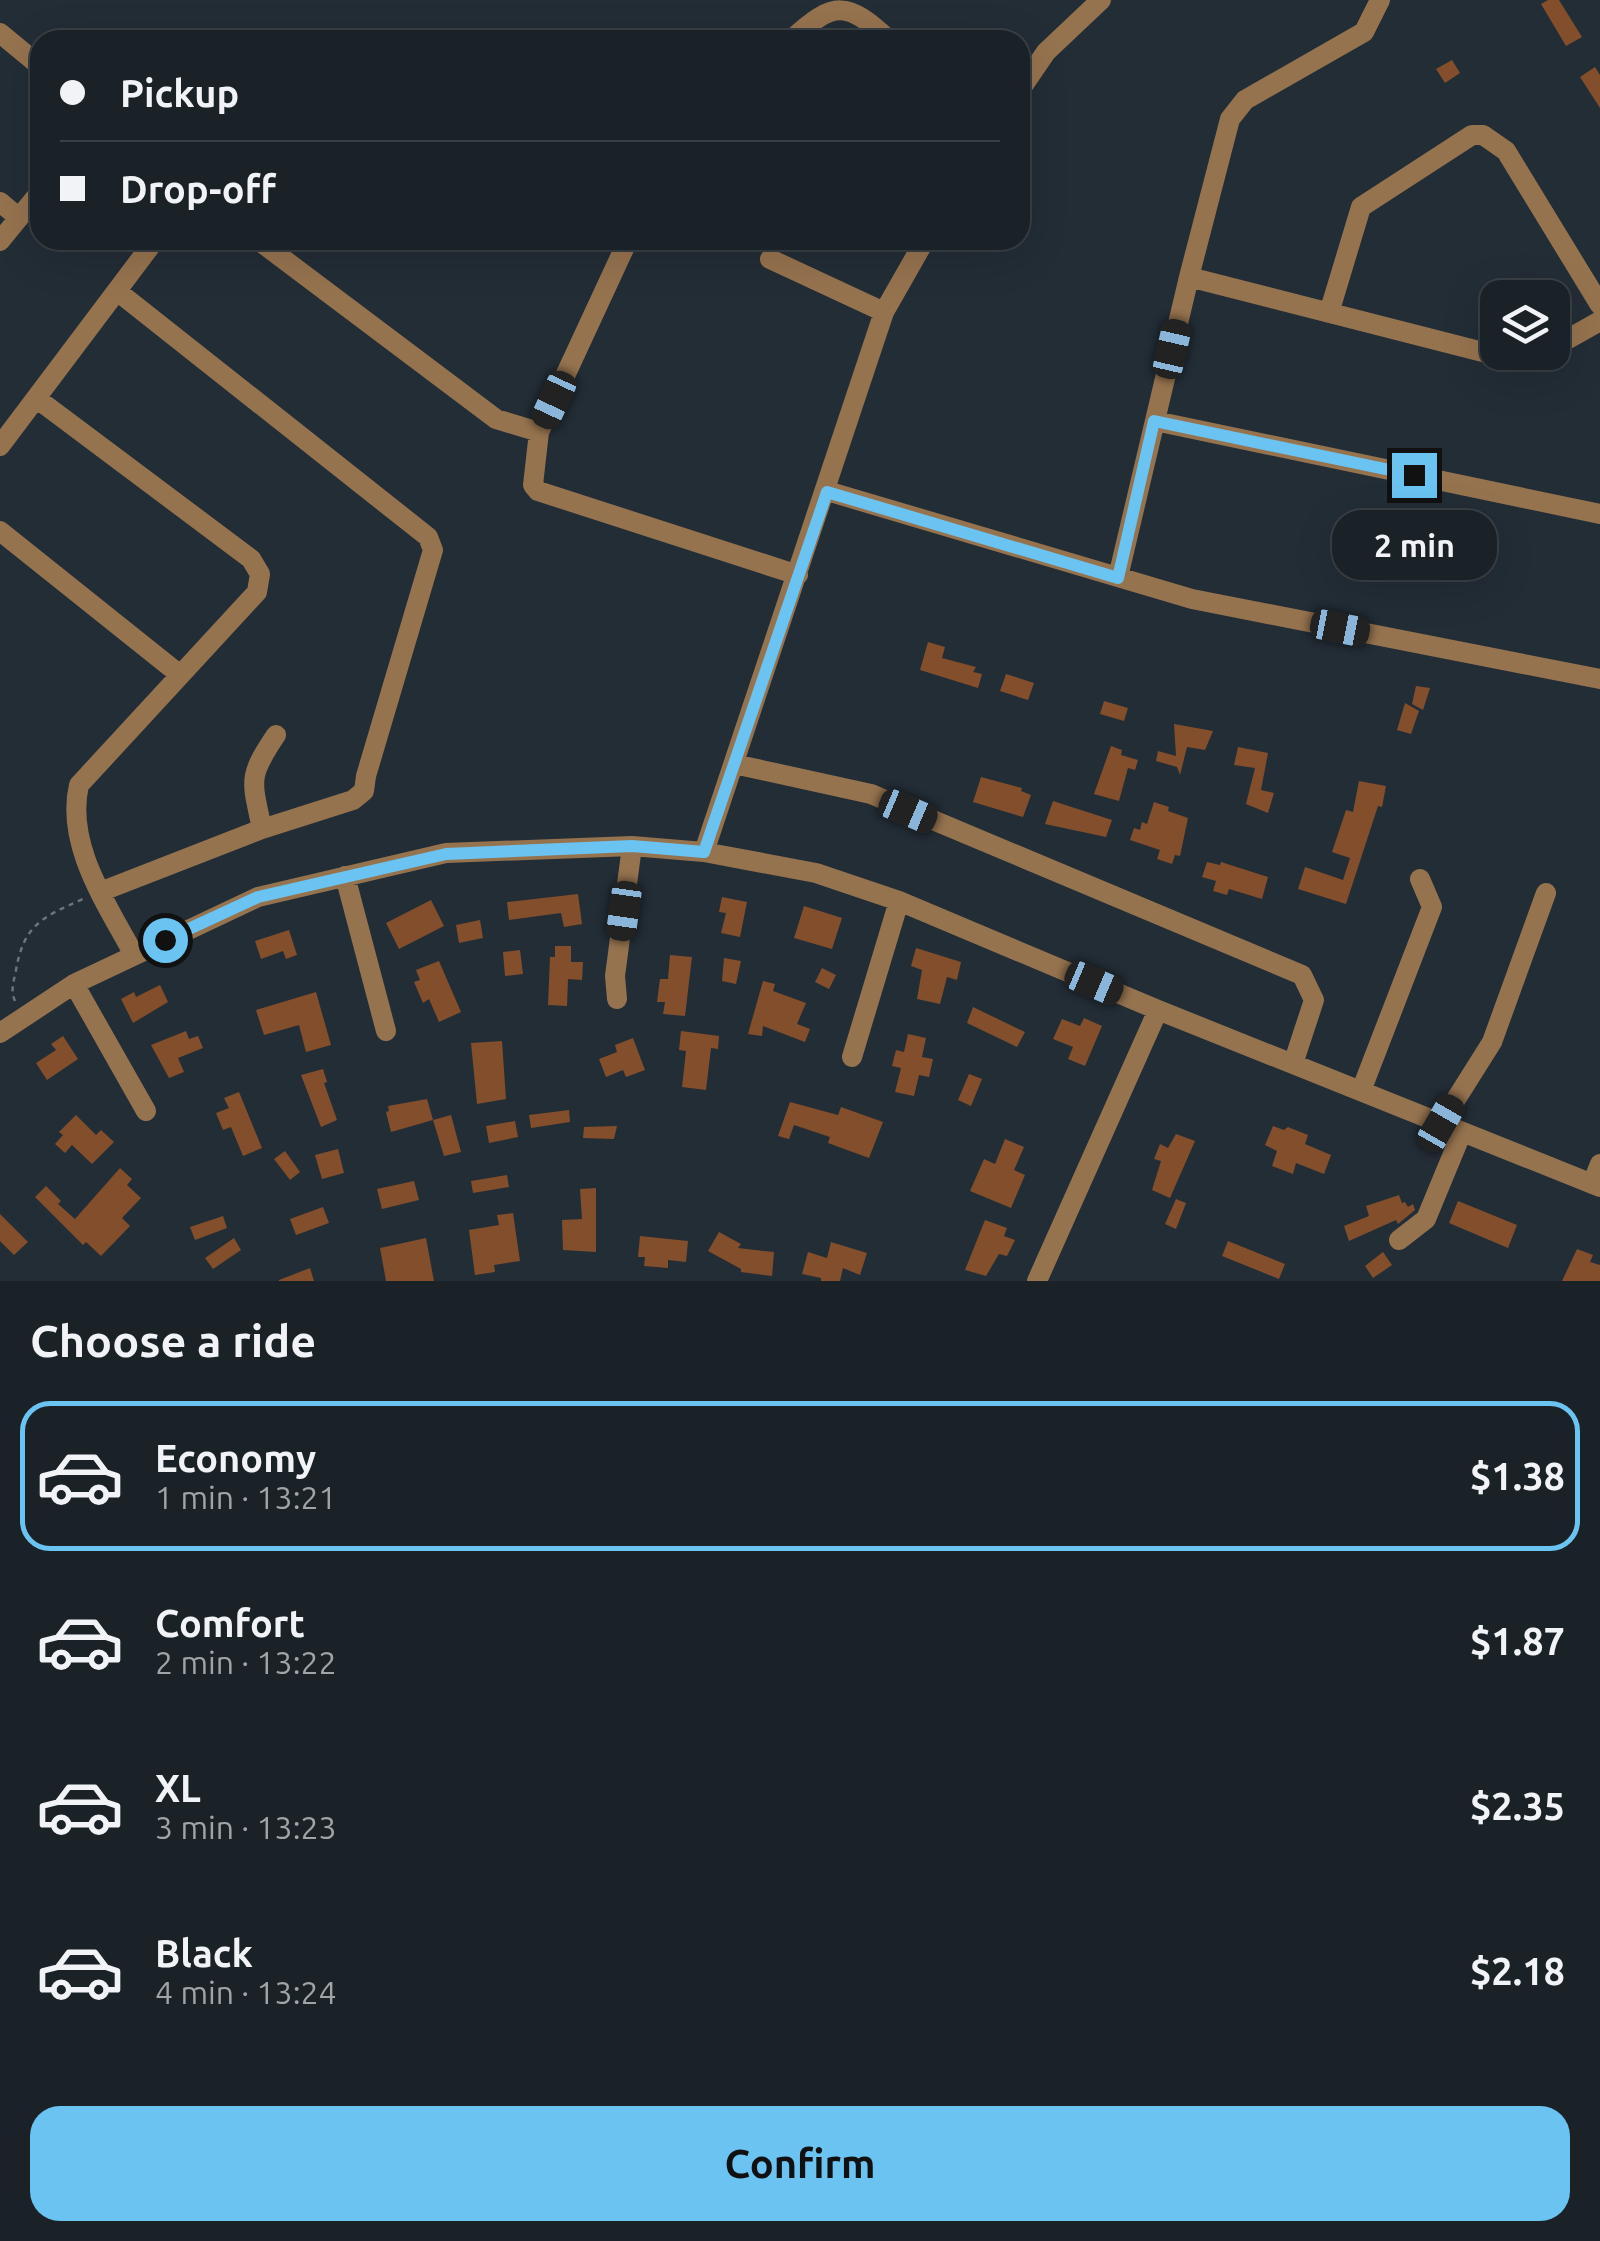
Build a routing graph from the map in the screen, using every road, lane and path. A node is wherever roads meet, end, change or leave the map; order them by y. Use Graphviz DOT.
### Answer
graph roads {
  1 [pos="1101,0"];
  2 [pos="1380,0"];
  3 [pos="801,30"];
  4 [pos="878,30"];
  5 [pos="0,34"];
  6 [pos="30,58"];
  7 [pos="1030,75"];
  8 [pos="0,202"];
  9 [pos="30,204"];
  10 [pos="19,218"];
  11 [pos="0,241"];
  12 [pos="147,250"];
  13 [pos="271,250"];
  14 [pos="623,250"];
  15 [pos="919,250"];
  16 [pos="770,259"];
  17 [pos="1188,277"];
  18 [pos="116,291"];
  19 [pos="1600,305"];
  20 [pos="884,312"];
  21 [pos="1329,313"];
  22 [pos="1600,321"];
  23 [pos="1570,338"];
  24 [pos="1480,351"];
  25 [pos="36,398"];
  26 [pos="1154,421"];
  27 [pos="539,432"];
  28 [pos="0,446"];
  29 [pos="827,492"];
  30 [pos="1600,514"];
  31 [pos="0,531"];
  32 [pos="798,575"];
  33 [pos="1118,578"];
  34 [pos="179,674"];
  35 [pos="1600,679"];
  36 [pos="276,734"];
  37 [pos="734,764"];
  38 [pos="262,829"];
  39 [pos="632,846"];
  40 [pos="704,852"];
  41 [pos="345,876"];
  42 [pos="1420,878"];
  43 [pos="100,892"];
  44 [pos="1546,892"];
  45 [pos="899,902"];
  46 [pos="134,955"];
  47 [pos="74,984"];
  48 [pos="617,999"];
  49 [pos="1158,1010"];
  50 [pos="24,1015"];
  51 [pos="386,1031"];
  52 [pos="0,1033"];
  53 [pos="852,1057"];
  54 [pos="1294,1064"];
  55 [pos="1361,1091"];
  56 [pos="146,1112"];
  57 [pos="1441,1123"];
  58 [pos="1462,1132"];
  59 [pos="1597,1178"];
  60 [pos="1399,1240"];
  61 [pos="1038,1281"];
  1 -- 7 [label="street"];
  2 -- 17 [label="street"];
  3 -- 4 [label="street"];
  5 -- 6 [label="street"];
  8 -- 10 [label="street"];
  9 -- 10 [label="street"];
  10 -- 11 [label="street"];
  12 -- 18 [label="street"];
  13 -- 27 [label="street"];
  14 -- 27 [label="street"];
  15 -- 20 [label="street"];
  16 -- 20 [label="street"];
  17 -- 21 [label="street"];
  17 -- 26 [label="street"];
  18 -- 25 [label="street"];
  18 -- 38 [label="street"];
  19 -- 21 [label="street"];
  20 -- 29 [label="street"];
  21 -- 24 [label="street"];
  22 -- 23 [label="street"];
  25 -- 28 [label="street"];
  25 -- 34 [label="street"];
  26 -- 30 [label="street"];
  26 -- 33 [label="street"];
  27 -- 32 [label="street"];
  29 -- 32 [label="street"];
  29 -- 33 [label="street"];
  31 -- 34 [label="street"];
  32 -- 37 [label="street"];
  33 -- 35 [label="street"];
  34 -- 43 [label="street"];
  36 -- 38 [label="street"];
  37 -- 40 [label="street"];
  37 -- 54 [label="street"];
  38 -- 43 [label="street"];
  39 -- 40 [label="street"];
  39 -- 41 [label="street"];
  39 -- 48 [label="street"];
  40 -- 45 [label="street"];
  41 -- 46 [label="street"];
  41 -- 51 [label="street"];
  42 -- 55 [label="street"];
  43 -- 46 [label="street"];
  43 -- 50 [label="path"];
  44 -- 57 [label="street"];
  45 -- 49 [label="street"];
  45 -- 53 [label="street"];
  46 -- 47 [label="street"];
  47 -- 50 [label="street"];
  47 -- 56 [label="street"];
  49 -- 54 [label="street"];
  49 -- 61 [label="street"];
  50 -- 52 [label="street"];
  54 -- 55 [label="street"];
  55 -- 57 [label="street"];
  57 -- 58 [label="street"];
  58 -- 59 [label="street"];
  58 -- 60 [label="street"];
}
